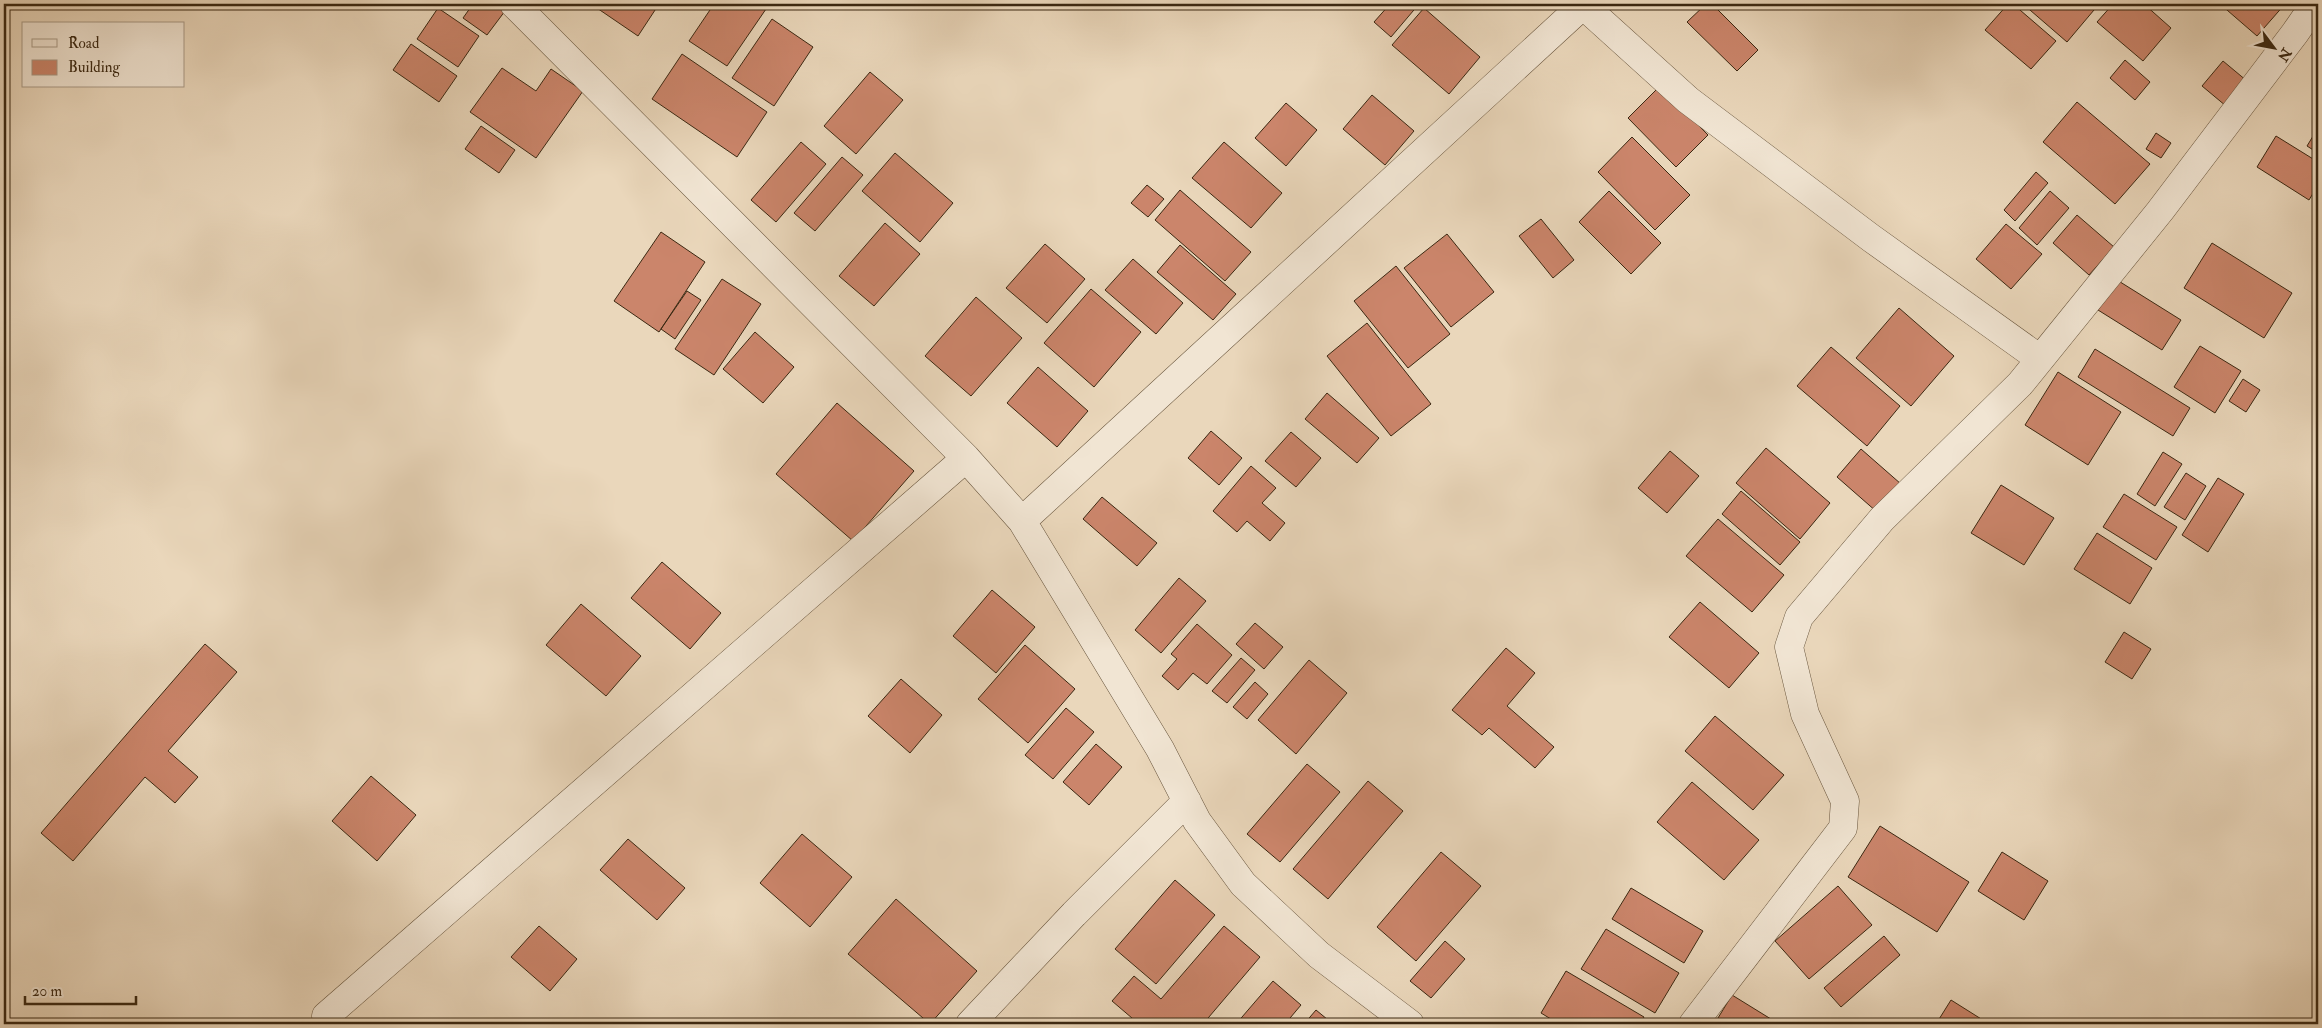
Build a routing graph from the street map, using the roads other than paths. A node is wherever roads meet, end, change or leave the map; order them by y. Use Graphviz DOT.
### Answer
graph roads {
  1 [pos="514,4"];
  2 [pos="1583,4"];
  3 [pos="2315,4"];
  4 [pos="2040,360"];
  5 [pos="966,458"];
  6 [pos="1022,521"];
  7 [pos="1187,801"];
  8 [pos="326,1016"];
  9 [pos="970,1024"];
  10 [pos="1410,1024"];
  11 [pos="1693,1024"];
  1 -- 5 [label="street"];
  2 -- 4 [label="street"];
  2 -- 6 [label="street"];
  3 -- 4 [label="street"];
  4 -- 11 [label="street"];
  5 -- 6 [label="street"];
  5 -- 8 [label="street"];
  6 -- 7 [label="street"];
  7 -- 9 [label="street"];
  7 -- 10 [label="street"];
}
